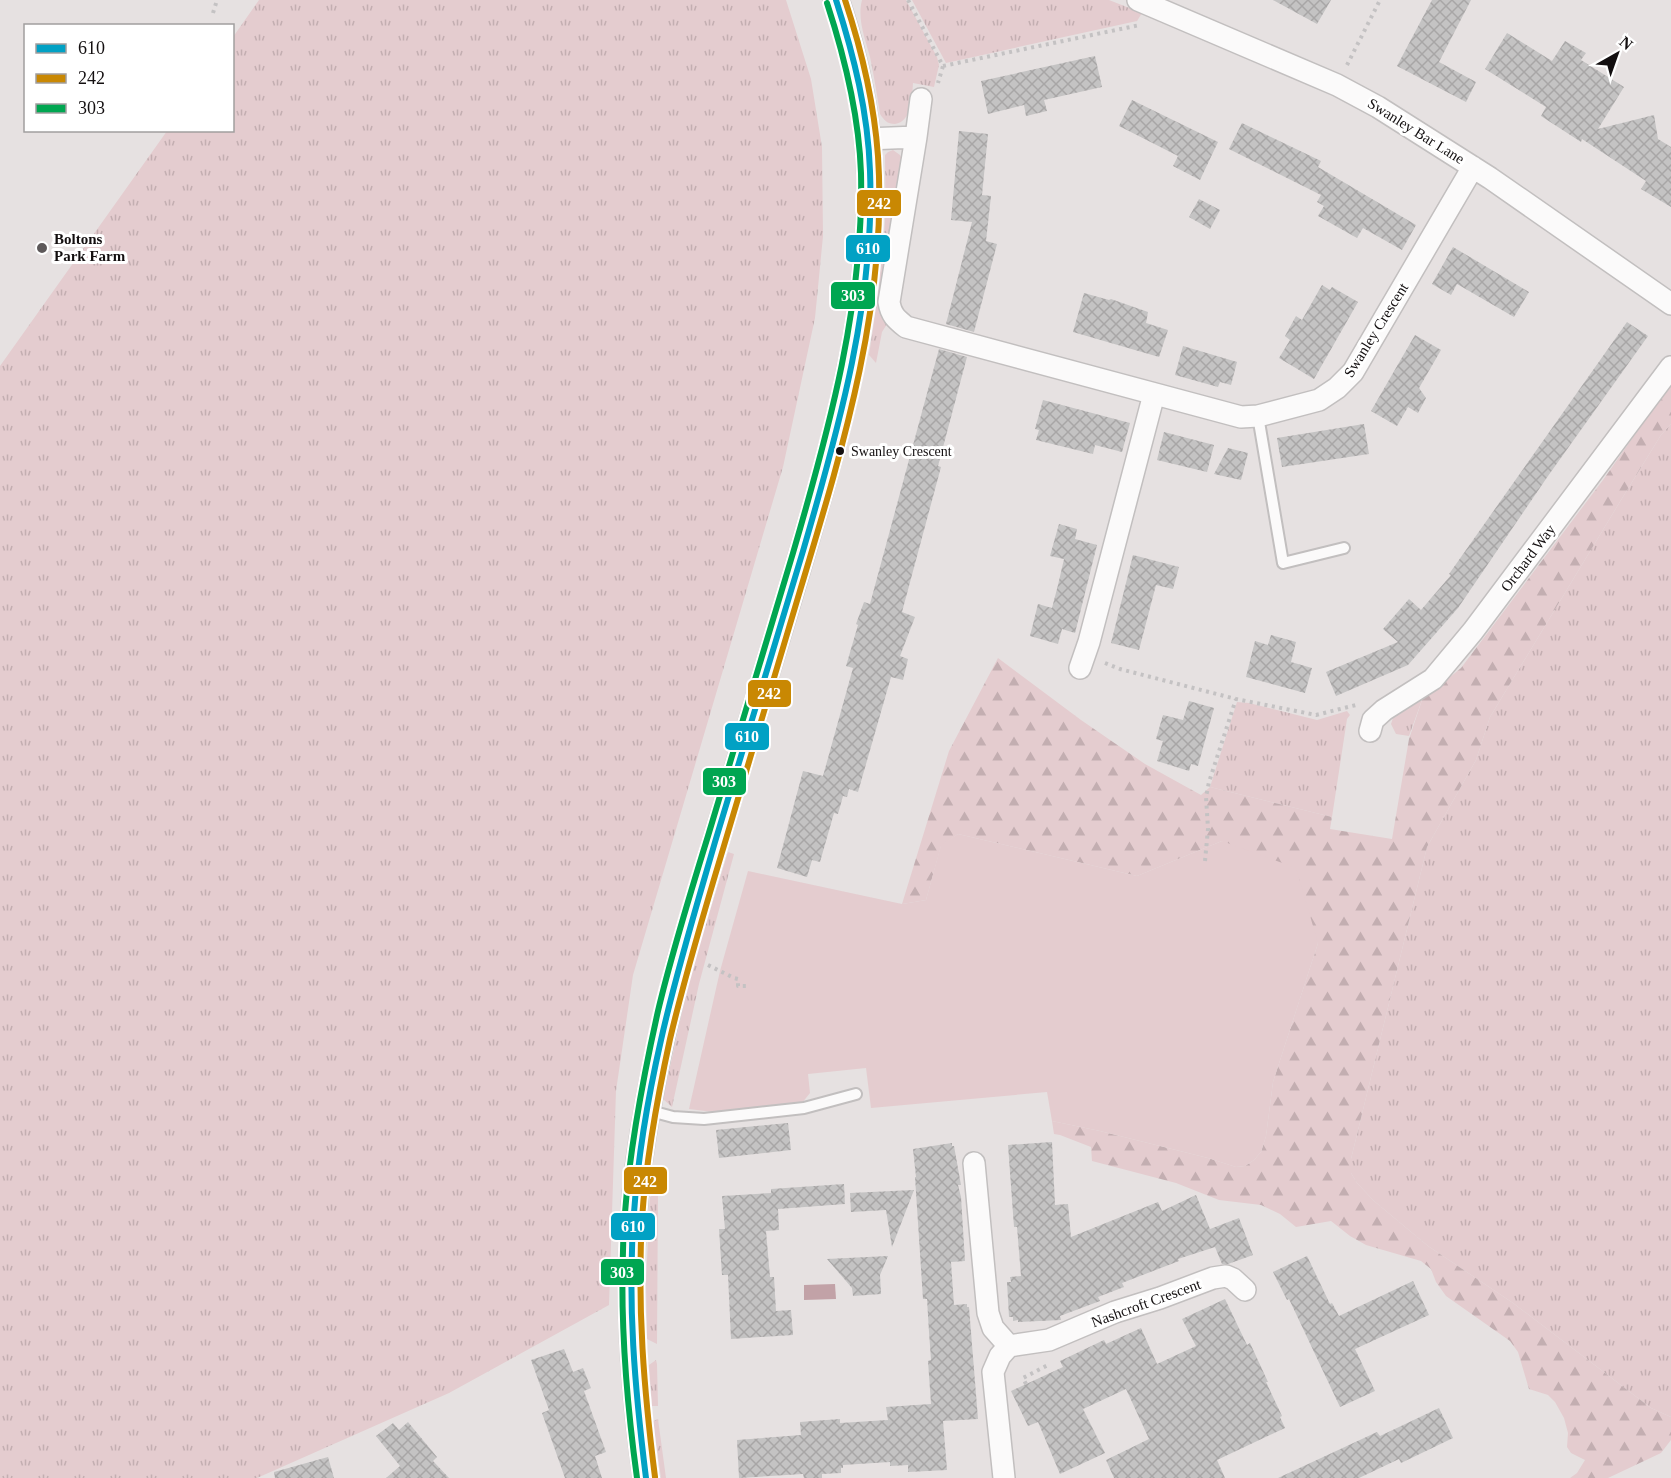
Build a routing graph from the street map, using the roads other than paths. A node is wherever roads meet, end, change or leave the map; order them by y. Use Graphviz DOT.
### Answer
graph roads {
  1 [pos="836,0"];
  2 [pos="1145,3"];
  3 [pos="921,99"];
  4 [pos="915,137"];
  5 [pos="867,139"];
  6 [pos="1473,167"];
  7 [pos="1671,304"];
  8 [pos="1671,367"];
  9 [pos="1154,394"];
  10 [pos="1258,416"];
  11 [pos="1344,548"];
  12 [pos="1082,662"];
  13 [pos="1372,725"];
  14 [pos="856,1094"];
  15 [pos="646,1110"];
  16 [pos="974,1163"];
  17 [pos="1245,1290"];
  18 [pos="1009,1346"];
  19 [pos="646,1478"];
  20 [pos="1004,1478"];
  1 -- 5 [label="street"];
  2 -- 6 [label="street, Swanley Bar Lane"];
  3 -- 4 [label="street, Swanley Crescent"];
  4 -- 5 [label="street"];
  4 -- 9 [label="street, Swanley Crescent"];
  5 -- 15 [label="street"];
  6 -- 7 [label="street, Swanley Bar Lane"];
  6 -- 10 [label="street, Swanley Crescent"];
  8 -- 13 [label="street, Orchard Way"];
  9 -- 10 [label="street, Swanley Crescent"];
  9 -- 12 [label="street"];
  10 -- 11 [label="lane"];
  14 -- 15 [label="lane"];
  15 -- 19 [label="street"];
  16 -- 18 [label="street"];
  17 -- 18 [label="street, Nashcroft Crescent"];
  18 -- 20 [label="street"];
}
